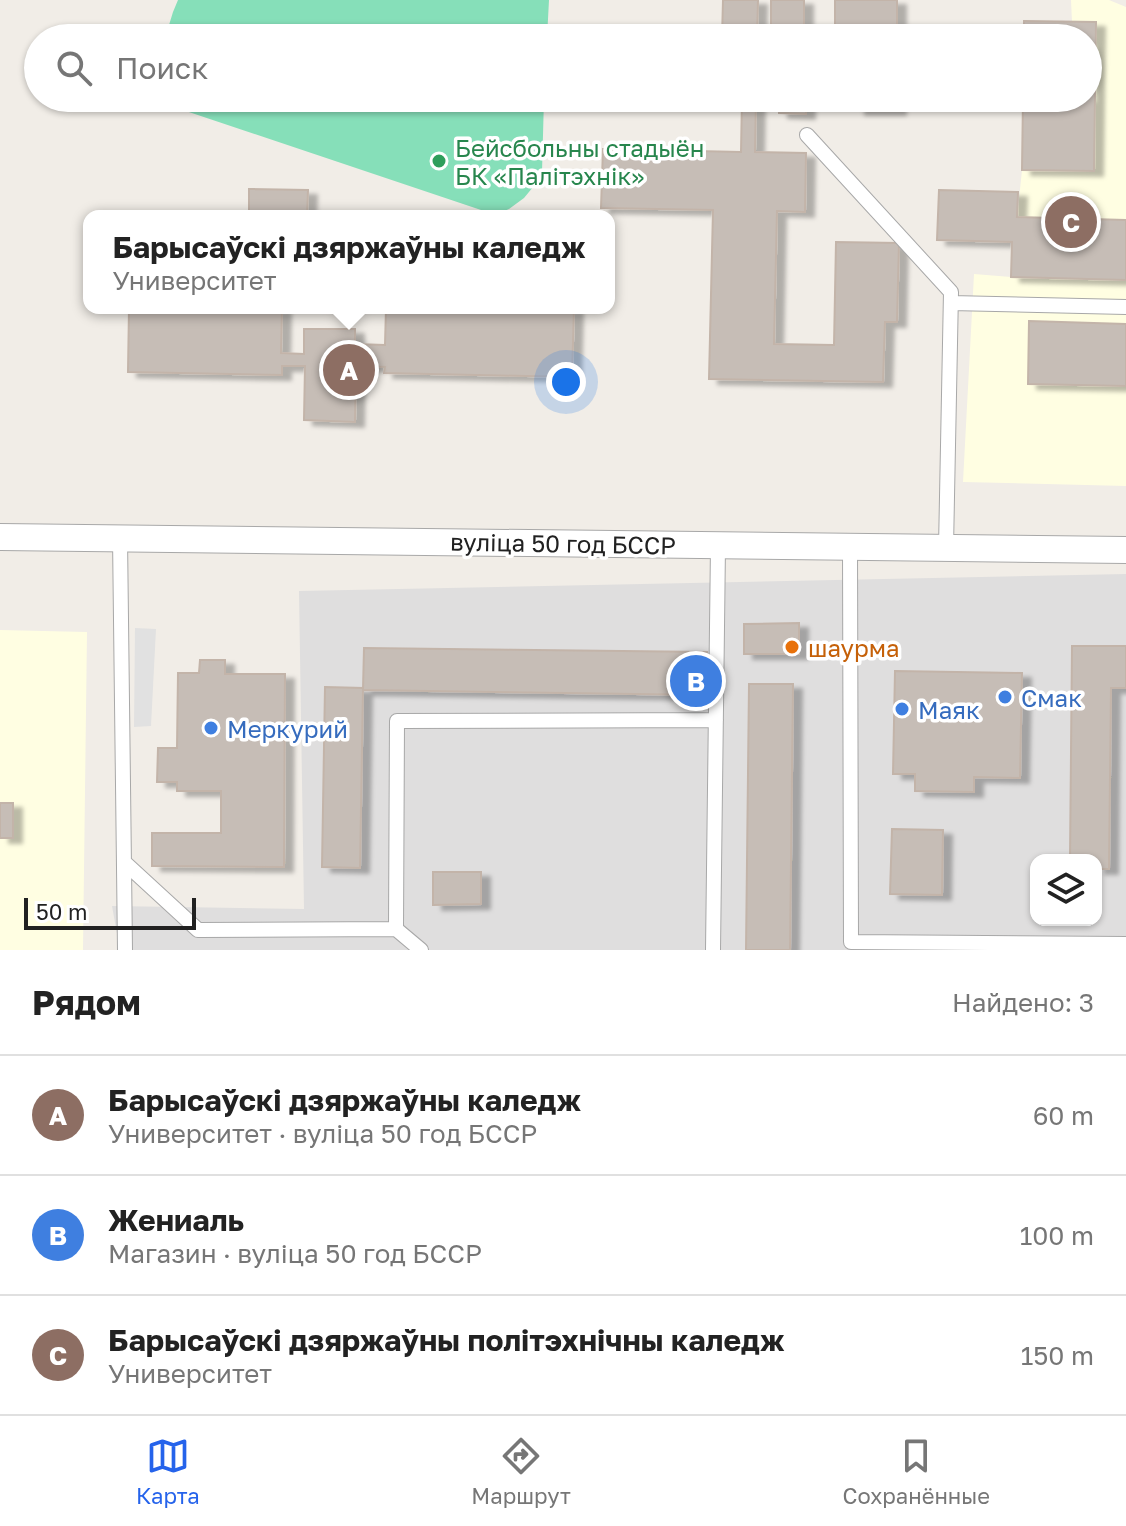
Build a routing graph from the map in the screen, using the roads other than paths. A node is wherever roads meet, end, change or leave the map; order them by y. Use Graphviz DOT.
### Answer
graph roads {
  1 [pos="807,135"];
  2 [pos="951,303"];
  3 [pos="1126,307"];
  4 [pos="0,537"];
  5 [pos="120,537"];
  6 [pos="718,546"];
  7 [pos="850,547"];
  8 [pos="946,548"];
  9 [pos="1126,550"];
  10 [pos="716,720"];
  11 [pos="124,862"];
  12 [pos="396,929"];
  13 [pos="1126,944"];
  14 [pos="125,950"];
  15 [pos="421,950"];
  16 [pos="713,950"];
  1 -- 2 [label="lane"];
  2 -- 3 [label="lane"];
  2 -- 8 [label="lane"];
  4 -- 5 [label="street, вуліца 50 год БССР"];
  5 -- 6 [label="street, вуліца 50 год БССР"];
  5 -- 11 [label="lane"];
  6 -- 7 [label="street, вуліца 50 год БССР"];
  6 -- 10 [label="lane"];
  7 -- 8 [label="street, вуліца 50 год БССР"];
  7 -- 13 [label="lane"];
  8 -- 9 [label="street, вуліца 50 год БССР"];
  10 -- 12 [label="lane"];
  10 -- 16 [label="lane"];
  11 -- 12 [label="lane"];
  11 -- 14 [label="lane"];
  12 -- 15 [label="lane"];
}
